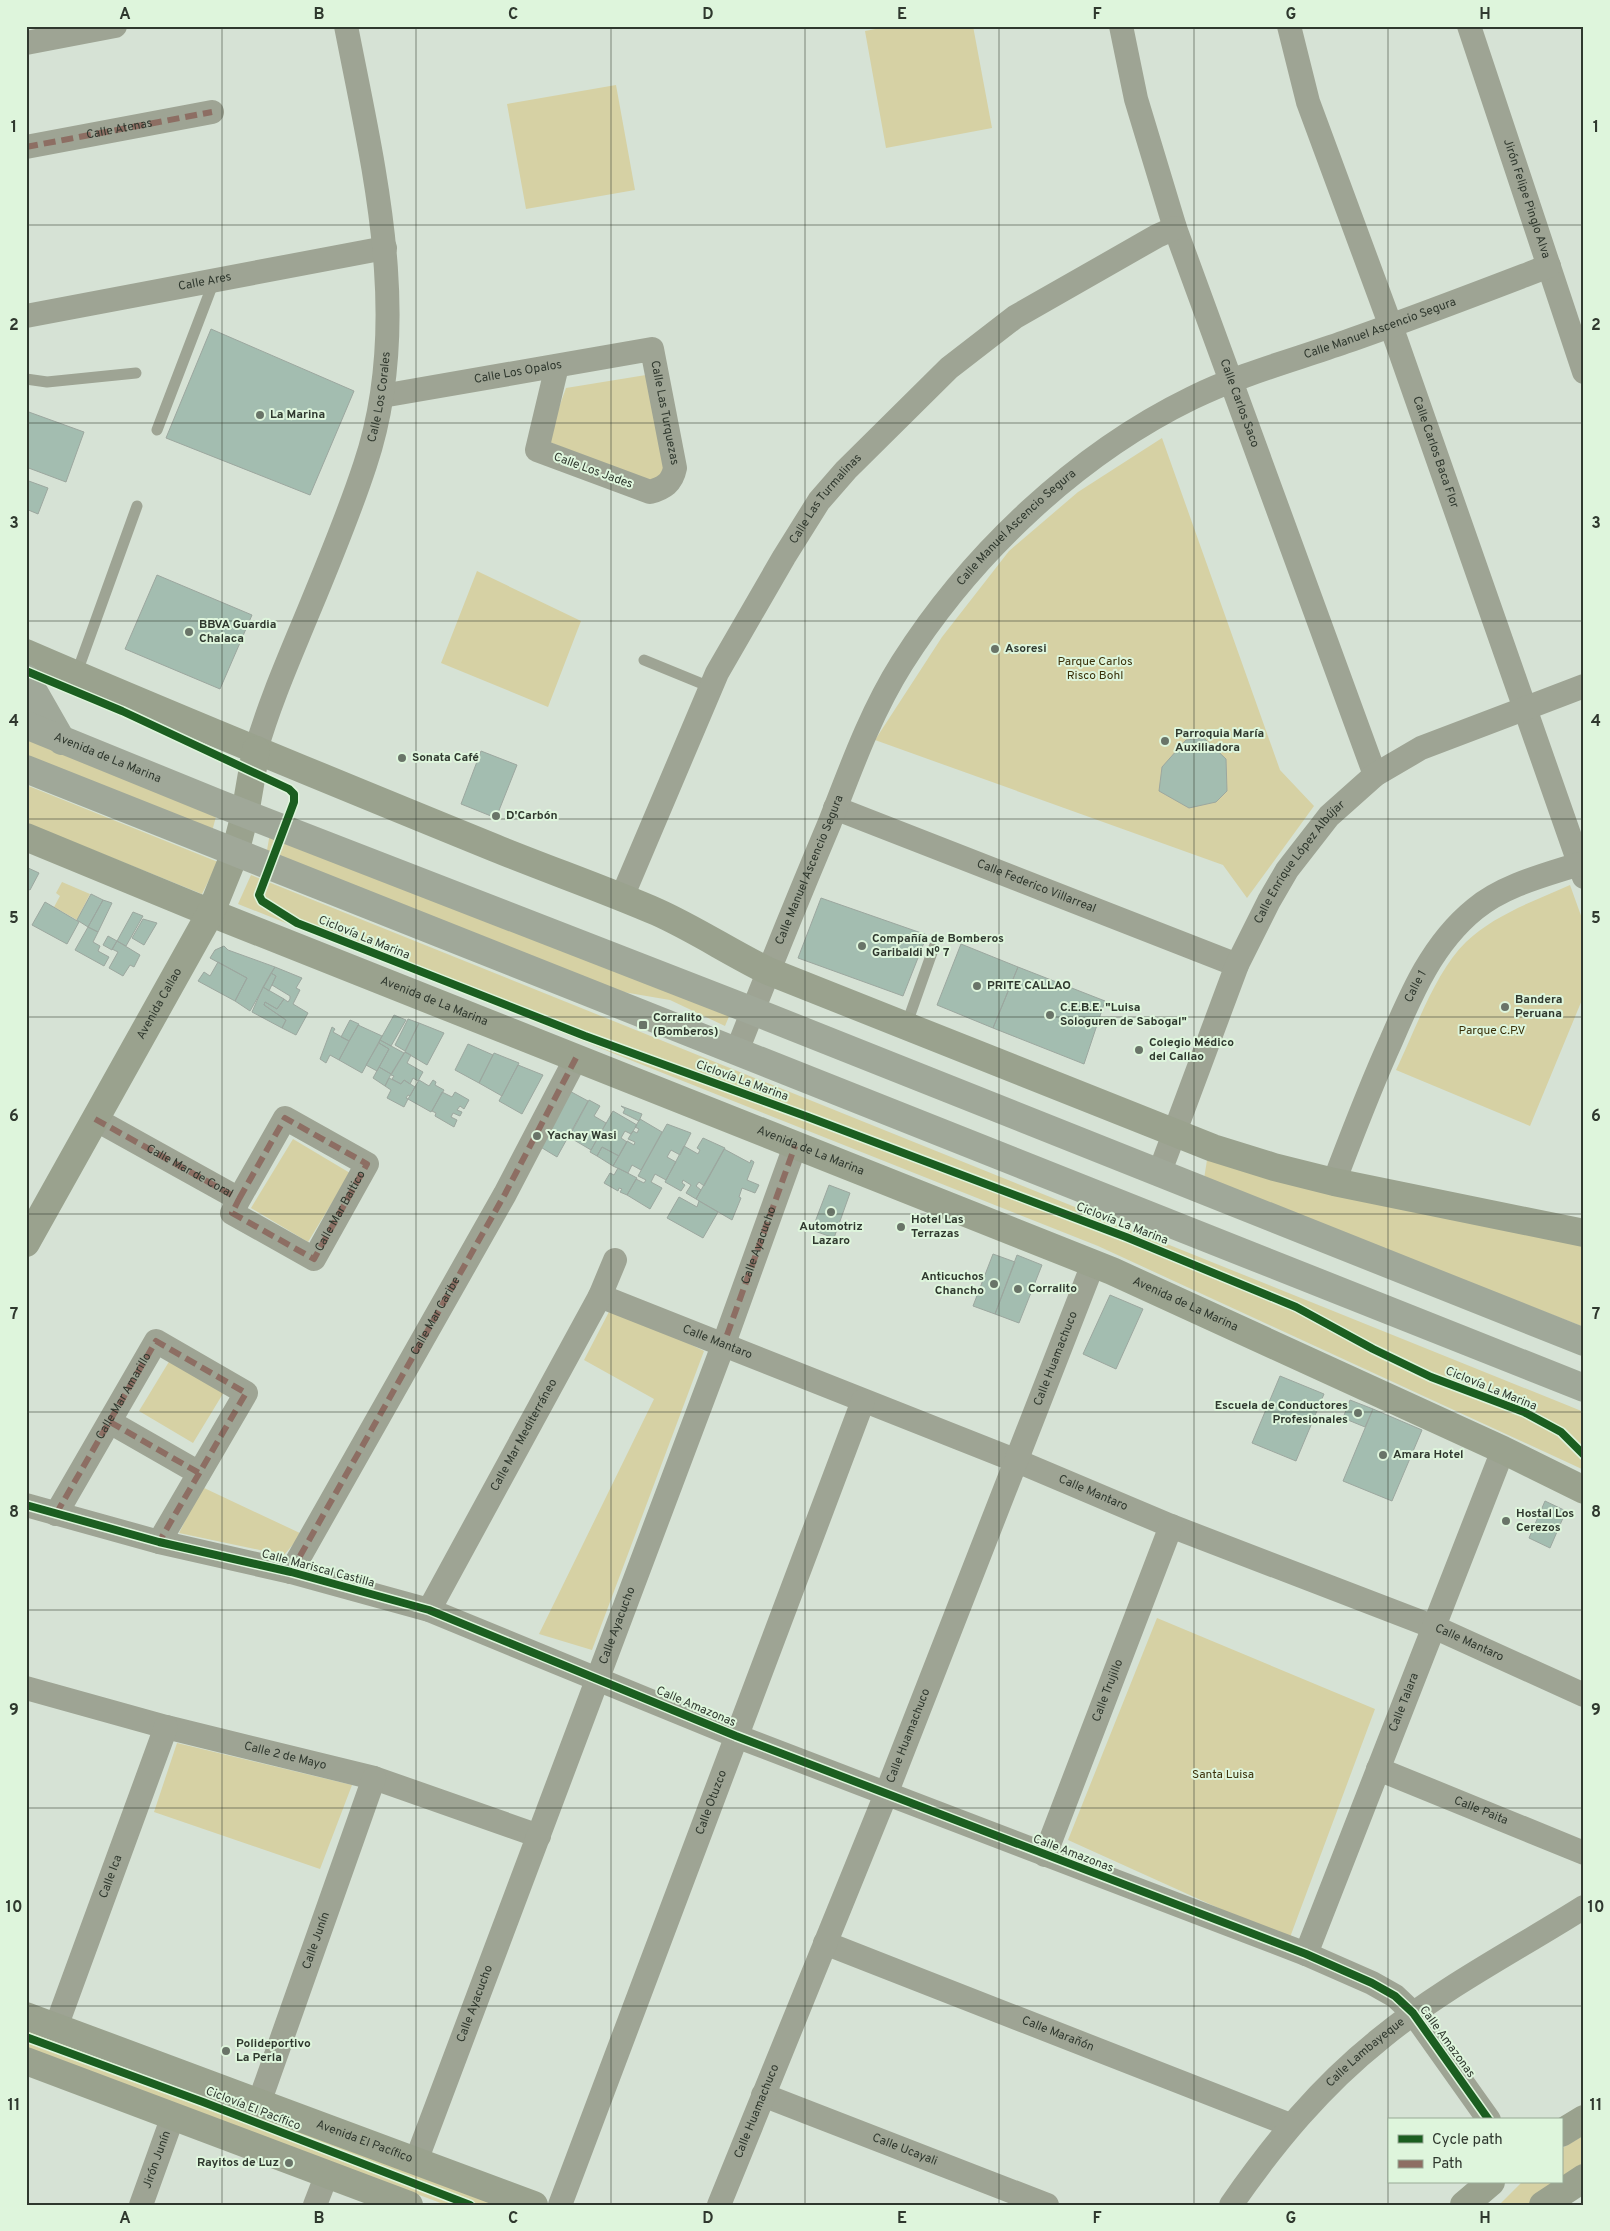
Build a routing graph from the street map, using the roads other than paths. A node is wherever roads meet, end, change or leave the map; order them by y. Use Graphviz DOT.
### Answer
graph roads {
  1 [pos="115,26"];
  2 [pos="346,26"];
  3 [pos="1121,26"];
  4 [pos="1290,26"];
  5 [pos="1469,26"];
  6 [pos="26,43"];
  7 [pos="212,112"];
  8 [pos="26,147"];
  9 [pos="1176,228"];
  10 [pos="385,248"];
  11 [pos="1549,266"];
  12 [pos="214,281"];
  13 [pos="26,316"];
  14 [pos="1391,326"];
  15 [pos="652,349"];
  16 [pos="557,366"];
  17 [pos="1584,372"];
  18 [pos="136,373"];
  19 [pos="26,379"];
  20 [pos="1231,382"];
  21 [pos="382,396"];
  22 [pos="157,430"];
  23 [pos="650,492"];
  24 [pos="137,506"];
  25 [pos="26,653"];
  26 [pos="644,660"];
  27 [pos="76,675"];
  28 [pos="26,678"];
  29 [pos="1584,686"];
  30 [pos="710,687"];
  31 [pos="1526,707"];
  32 [pos="26,725"];
  33 [pos="62,741"];
  34 [pos="256,750"];
  35 [pos="26,769"];
  36 [pos="1375,775"];
  37 [pos="835,808"];
  38 [pos="245,814"];
  39 [pos="26,837"];
  40 [pos="235,853"];
  41 [pos="1582,871"];
  42 [pos="622,897"];
  43 [pos="211,912"];
  44 [pos="934,947"];
  45 [pos="1237,965"];
  46 [pos="768,971"];
  47 [pos="753,1011"];
  48 [pos="906,1026"];
  49 [pos="737,1051"];
  50 [pos="576,1058"];
  51 [pos="95,1119"];
  52 [pos="1174,1133"];
  53 [pos="796,1146"];
  54 [pos="1159,1174"];
  55 [pos="1334,1182"];
  56 [pos="240,1199"];
  57 [pos="1584,1233"];
  58 [pos="26,1243"];
  59 [pos="314,1259"];
  60 [pos="615,1260"];
  61 [pos="1094,1264"];
  62 [pos="600,1296"];
  63 [pos="1584,1342"];
  64 [pos="723,1345"];
  65 [pos="1584,1388"];
  66 [pos="864,1401"];
  67 [pos="110,1422"];
  68 [pos="1503,1450"];
  69 [pos="1017,1461"];
  70 [pos="199,1473"];
  71 [pos="1584,1490"];
  72 [pos="26,1505"];
  73 [pos="56,1514"];
  74 [pos="1171,1526"];
  75 [pos="159,1542"];
  76 [pos="291,1572"];
  77 [pos="430,1610"];
  78 [pos="1434,1627"];
  79 [pos="597,1677"];
  80 [pos="26,1688"];
  81 [pos="1584,1694"];
  82 [pos="166,1727"];
  83 [pos="736,1736"];
  84 [pos="1378,1769"];
  85 [pos="374,1778"];
  86 [pos="886,1794"];
  87 [pos="539,1836"];
  88 [pos="1584,1853"];
  89 [pos="1045,1855"];
  90 [pos="1584,1907"];
  91 [pos="825,1943"];
  92 [pos="1306,1954"];
  93 [pos="1413,2013"];
  94 [pos="26,2016"];
  95 [pos="56,2027"];
  96 [pos="26,2061"];
  97 [pos="763,2095"];
  98 [pos="259,2103"];
  99 [pos="173,2116"];
  100 [pos="1488,2118"];
  101 [pos="1584,2119"];
  102 [pos="1290,2125"];
  103 [pos="1562,2132"];
  104 [pos="416,2161"];
  105 [pos="327,2174"];
  106 [pos="1584,2178"];
  107 [pos="1489,2184"];
  108 [pos="141,2205"];
  109 [pos="315,2205"];
  110 [pos="409,2205"];
  111 [pos="534,2205"];
  112 [pos="560,2205"];
  113 [pos="719,2205"];
  114 [pos="1047,2205"];
  115 [pos="1231,2205"];
  116 [pos="1464,2205"];
  117 [pos="1544,2205"];
  1 -- 6 [label="street"];
  2 -- 10 [label="street, Calle Los Corales"];
  3 -- 9 [label="street, Calle Carlos Saco"];
  4 -- 14 [label="street, Calle Carlos Baca Flor"];
  5 -- 11 [label="street, Jirón Felipe Pinglo Alva"];
  7 -- 8 [label="street, Calle Atenas"];
  9 -- 20 [label="street, Calle Carlos Saco"];
  9 -- 30 [label="street, Calle Las Turmalinas"];
  10 -- 12 [label="street, Calle Ares"];
  10 -- 21 [label="street, Calle Los Corales"];
  11 -- 14 [label="street, Calle Manuel Ascencio Segura"];
  11 -- 17 [label="street, Jirón Felipe Pinglo Alva"];
  12 -- 13 [label="street, Calle Ares"];
  12 -- 22 [label="lane"];
  14 -- 20 [label="street, Calle Manuel Ascencio Segura"];
  14 -- 31 [label="street, Calle Carlos Baca Flor"];
  15 -- 16 [label="street, Calle Los Opalos"];
  15 -- 23 [label="street, Calle Las Turquezas"];
  16 -- 21 [label="street, Calle Los Opalos"];
  16 -- 23 [label="street, Calle Los Jades"];
  18 -- 19 [label="lane"];
  20 -- 36 [label="street, Calle Carlos Saco"];
  20 -- 37 [label="street, Calle Manuel Ascencio Segura"];
  21 -- 34 [label="street, Calle Los Corales"];
  24 -- 27 [label="lane"];
  25 -- 27 [label="main road"];
  26 -- 30 [label="lane"];
  27 -- 34 [label="main road"];
  28 -- 33 [label="main road"];
  29 -- 31 [label="street, Calle Enrique López Albújar"];
  30 -- 42 [label="street, Calle Las Turmalinas"];
  31 -- 36 [label="street, Calle Enrique López Albújar"];
  31 -- 41 [label="street, Calle Carlos Baca Flor"];
  32 -- 33 [label="main road, Avenida de La Marina"];
  33 -- 38 [label="main road, Avenida de La Marina"];
  34 -- 38 [label="main road, Avenida Callao"];
  34 -- 42 [label="main road"];
  35 -- 40 [label="main road"];
  36 -- 45 [label="street, Calle Enrique López Albújar"];
  37 -- 45 [label="street, Calle Federico Villarreal"];
  37 -- 46 [label="street, Calle Manuel Ascencio Segura"];
  38 -- 40 [label="main road, Avenida Callao"];
  38 -- 47 [label="main road, Avenida de La Marina"];
  39 -- 43 [label="main road, Avenida de La Marina"];
  40 -- 43 [label="main road, Avenida Callao"];
  40 -- 49 [label="main road"];
  41 -- 55 [label="street, Calle 1"];
  42 -- 46 [label="main road"];
  43 -- 50 [label="main road, Avenida de La Marina"];
  43 -- 51 [label="main road, Avenida Callao"];
  44 -- 48 [label="lane"];
  45 -- 52 [label="street, Calle Enrique López Albújar"];
  46 -- 47 [label="street, Calle Manuel Ascencio Segura"];
  46 -- 48 [label="main road"];
  47 -- 49 [label="street, Calle Manuel Ascencio Segura"];
  47 -- 54 [label="main road, Avenida de La Marina"];
  48 -- 52 [label="main road"];
  49 -- 65 [label="main road"];
  50 -- 53 [label="main road, Avenida de La Marina"];
  50 -- 76 [label="street, Calle Mar Caribe"];
  51 -- 56 [label="street, Calle Mar de Coral"];
  51 -- 58 [label="main road, Avenida Callao"];
  52 -- 54 [label="street, Calle Enrique López Albújar"];
  52 -- 55 [label="main road"];
  53 -- 61 [label="main road, Avenida de La Marina"];
  53 -- 64 [label="street, Calle Ayacucho"];
  54 -- 63 [label="main road, Avenida de La Marina"];
  55 -- 57 [label="main road"];
  56 -- 59 [label="street, Calle Mar de Coral"];
  56 -- 59 [label="street, Calle Mar Baltico"];
  60 -- 62 [label="street, Calle Mar Mediterráneo"];
  61 -- 68 [label="main road, Avenida de La Marina"];
  61 -- 69 [label="street, Calle Huamachuco"];
  62 -- 64 [label="street, Calle Mantaro"];
  62 -- 77 [label="street, Calle Mar Mediterráneo"];
  64 -- 66 [label="street, Calle Mantaro"];
  64 -- 79 [label="street, Calle Ayacucho"];
  66 -- 69 [label="street, Calle Mantaro"];
  66 -- 83 [label="street, Calle Otuzco"];
  67 -- 70 [label="street"];
  67 -- 70 [label="street, Calle Mar Amarillo"];
  67 -- 73 [label="street, Calle Mar Amarillo"];
  68 -- 71 [label="main road, Avenida de La Marina"];
  68 -- 78 [label="street, Calle Talara"];
  69 -- 74 [label="street, Calle Mantaro"];
  69 -- 86 [label="street, Calle Huamachuco"];
  70 -- 75 [label="street"];
  72 -- 73 [label="street, Calle Mariscal Castilla"];
  73 -- 75 [label="street, Calle Mariscal Castilla"];
  74 -- 78 [label="street, Calle Mantaro"];
  74 -- 89 [label="street, Calle Trujillo"];
  75 -- 76 [label="street, Calle Mariscal Castilla"];
  76 -- 77 [label="street, Calle Mariscal Castilla"];
  77 -- 79 [label="street, Calle Mariscal Castilla"];
  78 -- 81 [label="street, Calle Mantaro"];
  78 -- 84 [label="street, Calle Talara"];
  79 -- 83 [label="street, Calle Amazonas"];
  79 -- 87 [label="street, Calle Ayacucho"];
  80 -- 82 [label="street, Calle 2 de Mayo"];
  82 -- 85 [label="street, Calle 2 de Mayo"];
  82 -- 95 [label="street, Calle Ica"];
  83 -- 86 [label="street, Calle Amazonas"];
  83 -- 112 [label="street, Calle Otuzco"];
  84 -- 88 [label="street, Calle Paita"];
  84 -- 92 [label="street, Calle Talara"];
  85 -- 87 [label="street, Calle 2 de Mayo"];
  85 -- 98 [label="street, Calle Junín"];
  86 -- 89 [label="street, Calle Amazonas"];
  86 -- 91 [label="street, Calle Huamachuco"];
  87 -- 104 [label="street, Calle Ayacucho"];
  89 -- 92 [label="street, Calle Amazonas"];
  90 -- 93 [label="street, Calle Lambayeque"];
  91 -- 97 [label="street, Calle Huamachuco"];
  91 -- 102 [label="street, Calle Marañón"];
  92 -- 93 [label="street, Calle Amazonas"];
  93 -- 100 [label="street, Calle Amazonas"];
  93 -- 102 [label="street, Calle Lambayeque"];
  94 -- 95 [label="main road, Avenida El Pacífico"];
  95 -- 98 [label="main road, Avenida El Pacífico"];
  96 -- 99 [label="main road"];
  97 -- 113 [label="street, Calle Huamachuco"];
  97 -- 114 [label="street, Calle Ucayali"];
  98 -- 104 [label="main road, Avenida El Pacífico"];
  99 -- 105 [label="main road"];
  99 -- 108 [label="street, Jirón Junín"];
  101 -- 103 [label="main road"];
  102 -- 115 [label="street, Calle Lambayeque"];
  104 -- 111 [label="main road, Avenida El Pacífico"];
  105 -- 109 [label="street"];
  105 -- 110 [label="main road"];
  106 -- 117 [label="main road"];
  107 -- 116 [label="main road"];
}
